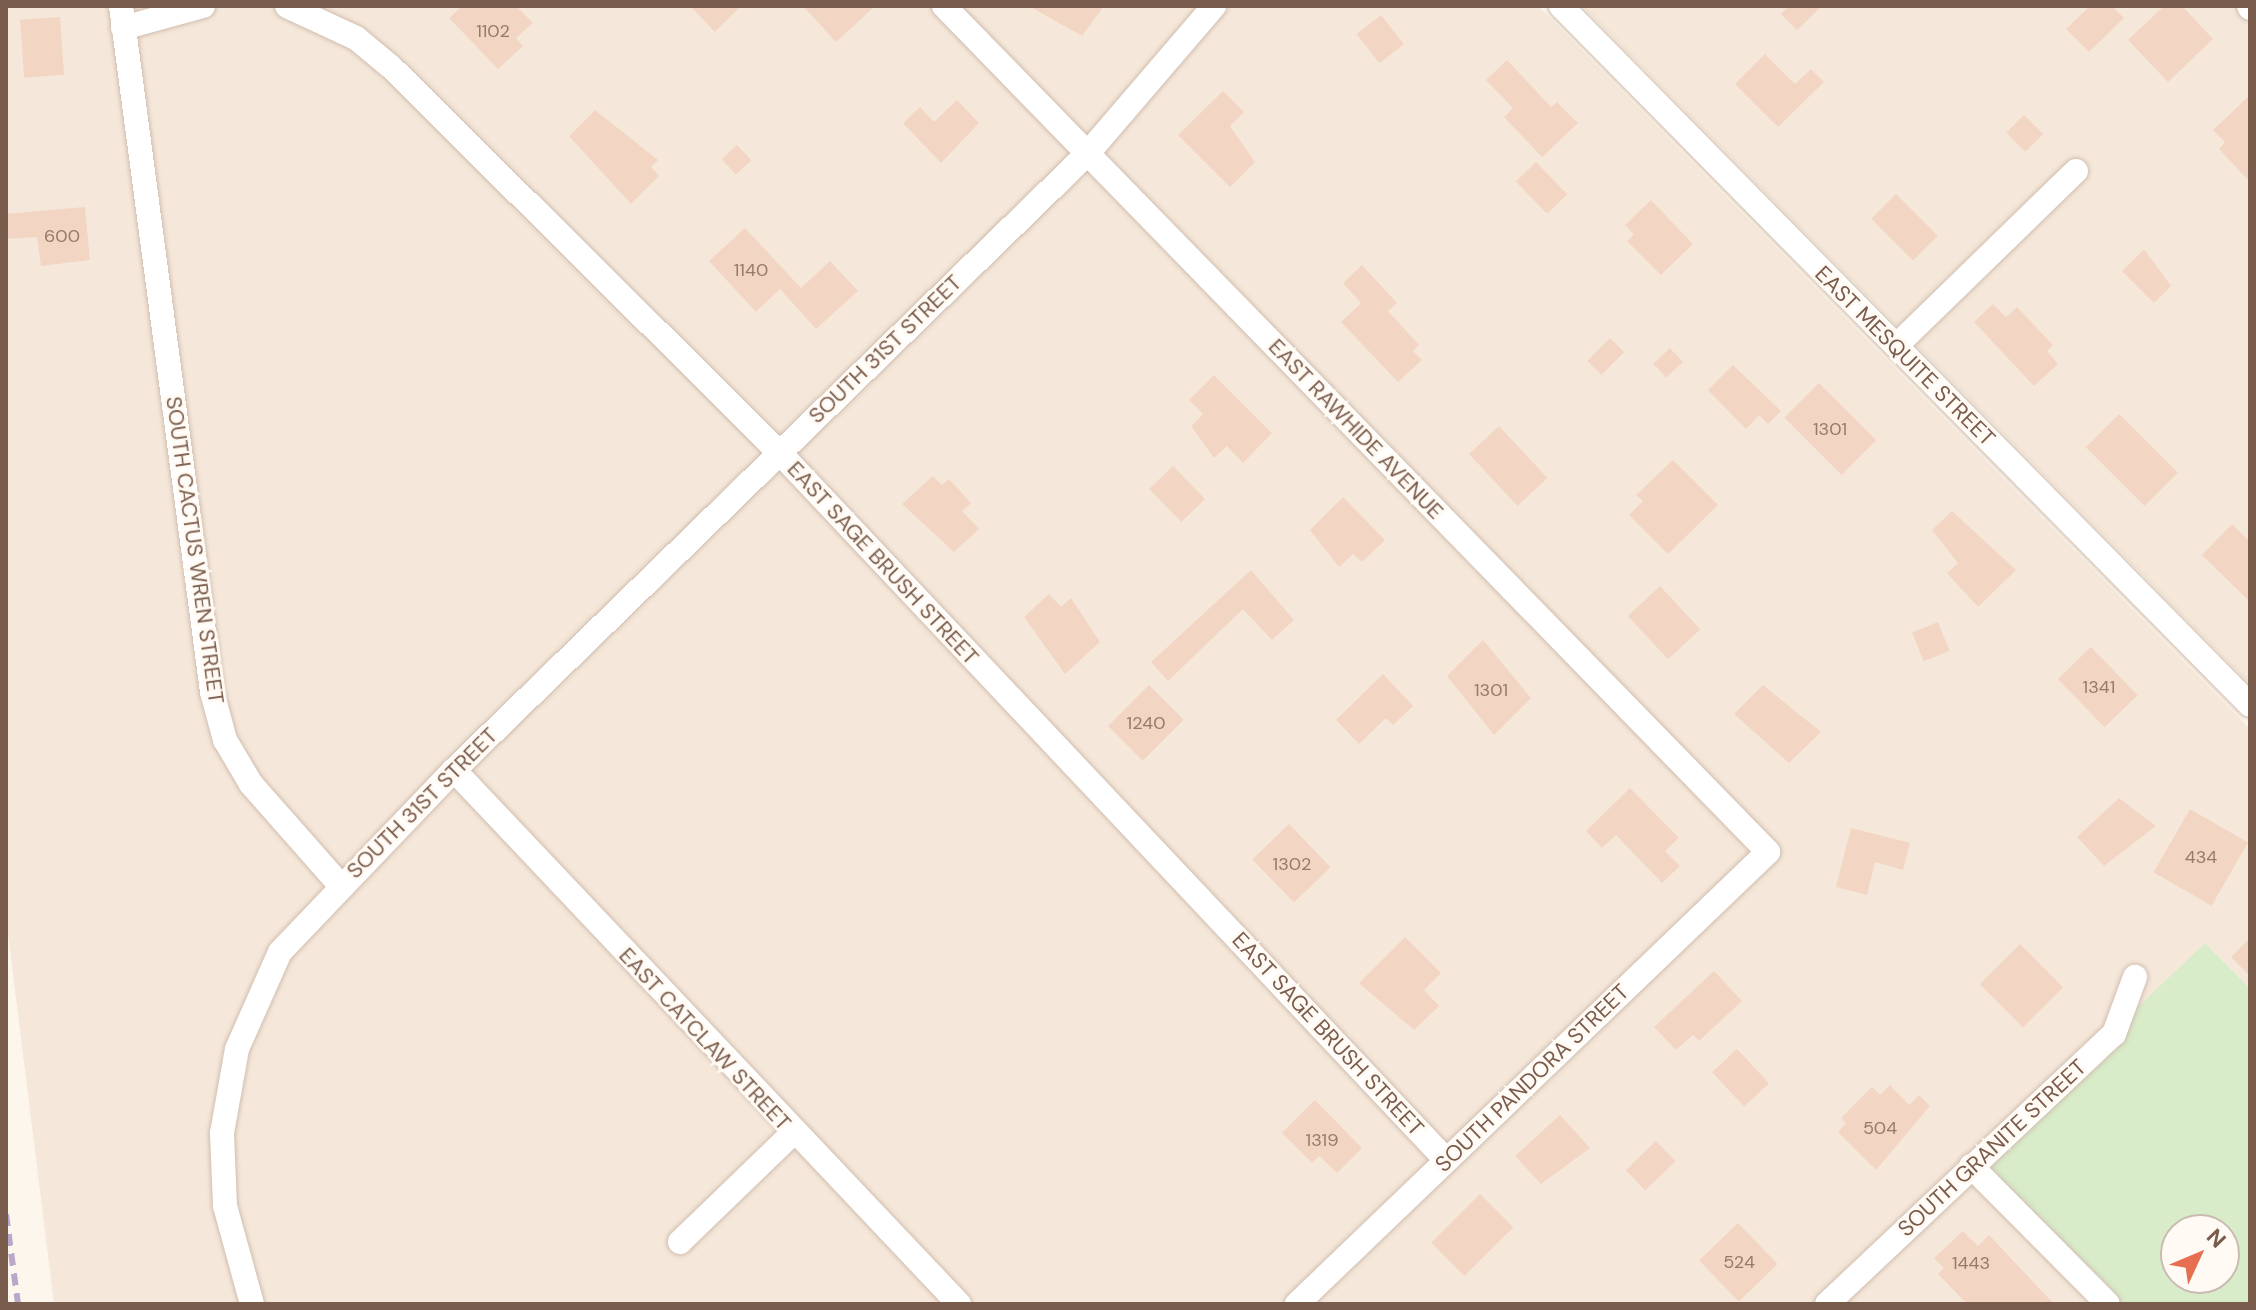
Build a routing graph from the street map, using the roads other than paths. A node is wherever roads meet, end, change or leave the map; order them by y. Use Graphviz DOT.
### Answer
graph roads {
  1 [pos="203,6"];
  2 [pos="287,6"];
  3 [pos="944,6"];
  4 [pos="1214,6"];
  5 [pos="1561,6"];
  6 [pos="122,17"];
  7 [pos="1088,153"];
  8 [pos="2076,171"];
  9 [pos="1896,346"];
  10 [pos="780,453"];
  11 [pos="2250,705"];
  12 [pos="454,770"];
  13 [pos="1768,852"];
  14 [pos="340,885"];
  15 [pos="2135,977"];
  16 [pos="793,1133"];
  17 [pos="1446,1160"];
  18 [pos="1971,1166"];
  19 [pos="680,1242"];
  20 [pos="252,1304"];
  21 [pos="959,1304"];
  22 [pos="1297,1304"];
  23 [pos="1827,1304"];
  24 [pos="2108,1304"];
  1 -- 6 [label="street"];
  2 -- 10 [label="street, EAST SAGE BRUSH STREET"];
  3 -- 7 [label="street, EAST RAWHIDE AVENUE"];
  4 -- 7 [label="street, SOUTH 31ST STREET"];
  5 -- 9 [label="street, EAST MESQUITE STREET"];
  6 -- 14 [label="street, SOUTH CACTUS WREN STREET"];
  7 -- 10 [label="street, SOUTH 31ST STREET"];
  7 -- 13 [label="street, EAST RAWHIDE AVENUE"];
  8 -- 9 [label="street"];
  9 -- 11 [label="street, EAST MESQUITE STREET"];
  10 -- 12 [label="street, SOUTH 31ST STREET"];
  10 -- 17 [label="street, EAST SAGE BRUSH STREET"];
  12 -- 14 [label="street, SOUTH 31ST STREET"];
  12 -- 16 [label="street, EAST CATCLAW STREET"];
  13 -- 17 [label="street, SOUTH PANDORA STREET"];
  14 -- 20 [label="street"];
  15 -- 18 [label="street, SOUTH GRANITE STREET"];
  16 -- 19 [label="street"];
  16 -- 21 [label="street, EAST CATCLAW STREET"];
  17 -- 22 [label="street, SOUTH PANDORA STREET"];
  18 -- 23 [label="street, SOUTH GRANITE STREET"];
  18 -- 24 [label="street"];
}
